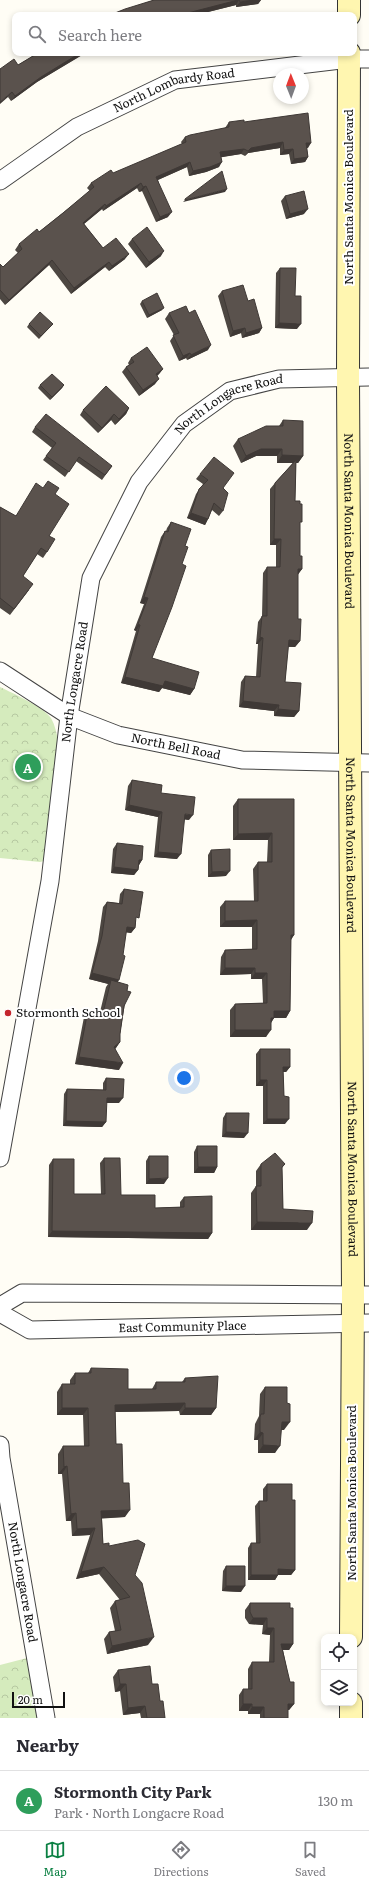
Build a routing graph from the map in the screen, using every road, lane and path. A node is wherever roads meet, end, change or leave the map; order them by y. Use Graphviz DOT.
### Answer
graph roads {
  1 [pos="349,0"];
  2 [pos="349,12"];
  3 [pos="356,57"];
  4 [pos="0,181"];
  5 [pos="358,378"];
  6 [pos="0,671"];
  7 [pos="69,716"];
  8 [pos="360,764"];
  9 [pos="360,1006"];
  10 [pos="0,1158"];
  11 [pos="361,1160"];
  12 [pos="361,1295"];
  13 [pos="0,1306"];
  14 [pos="0,1313"];
  15 [pos="361,1323"];
  16 [pos="361,1405"];
  17 [pos="0,1445"];
  18 [pos="361,1478"];
  19 [pos="351,1634"];
  20 [pos="351,1706"];
  21 [pos="46,1718"];
  22 [pos="351,1718"];
  1 -- 2 [label="street"];
  3 -- 4 [label="street, North Lombardy Road"];
  3 -- 5 [label="street, North Santa Monica Boulevard"];
  5 -- 7 [label="street, North Longacre Road"];
  5 -- 8 [label="street, North Santa Monica Boulevard"];
  6 -- 7 [label="street, North Bell Road"];
  7 -- 8 [label="street, North Bell Road"];
  7 -- 10 [label="street, North Longacre Road"];
  8 -- 9 [label="street, North Santa Monica Boulevard"];
  9 -- 11 [label="street, North Santa Monica Boulevard"];
  11 -- 12 [label="street, North Santa Monica Boulevard"];
  12 -- 13 [label="street"];
  12 -- 15 [label="street, North Santa Monica Boulevard"];
  14 -- 15 [label="street, East Community Place"];
  15 -- 16 [label="street, North Santa Monica Boulevard"];
  16 -- 18 [label="street, North Santa Monica Boulevard"];
  17 -- 21 [label="street, North Longacre Road"];
  18 -- 19 [label="street, North Santa Monica Boulevard"];
  20 -- 22 [label="street"];
}
